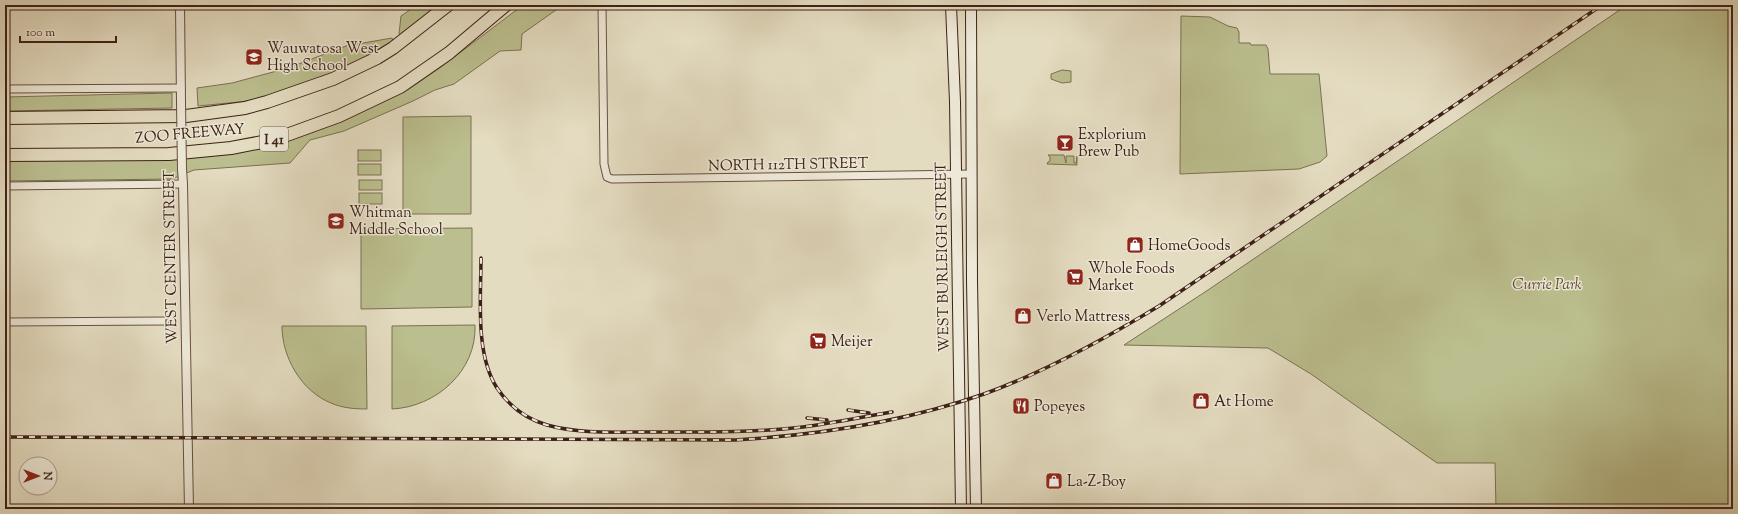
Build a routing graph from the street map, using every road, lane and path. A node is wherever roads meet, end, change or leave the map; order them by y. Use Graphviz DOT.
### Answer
graph roads {
  1 [pos="180,5"];
  2 [pos="448,5"];
  3 [pos="506,5"];
  4 [pos="602,5"];
  5 [pos="951,5"];
  6 [pos="971,5"];
  7 [pos="181,88"];
  8 [pos="5,89"];
  9 [pos="5,118"];
  10 [pos="5,155"];
  11 [pos="109,155"];
  12 [pos="5,160"];
  13 [pos="971,174"];
  14 [pos="956,175"];
  15 [pos="184,184"];
  16 [pos="5,186"];
  17 [pos="165,321"];
  18 [pos="5,322"];
  19 [pos="189,509"];
  20 [pos="961,509"];
  21 [pos="976,509"];
  1 -- 7 [label="street, WEST CENTER STREET"];
  2 -- 9 [label="highway, ZOO FREEWAY / I 41"];
  3 -- 11 [label="highway, ZOO FREEWAY / I 41"];
  4 -- 14 [label="street, NORTH 112TH STREET"];
  5 -- 14 [label="main road, WEST BURLEIGH STREET"];
  6 -- 13 [label="main road, WEST BURLEIGH STREET"];
  7 -- 8 [label="street"];
  7 -- 15 [label="street, WEST CENTER STREET, bridge"];
  10 -- 11 [label="highway, ZOO FREEWAY / I 41"];
  11 -- 12 [label="highway"];
  13 -- 14 [label="street, NORTH 112TH STREET"];
  13 -- 21 [label="main road, WEST BURLEIGH STREET"];
  14 -- 20 [label="main road, WEST BURLEIGH STREET"];
  15 -- 16 [label="street"];
  15 -- 19 [label="street, WEST CENTER STREET"];
  17 -- 18 [label="street"];
}
